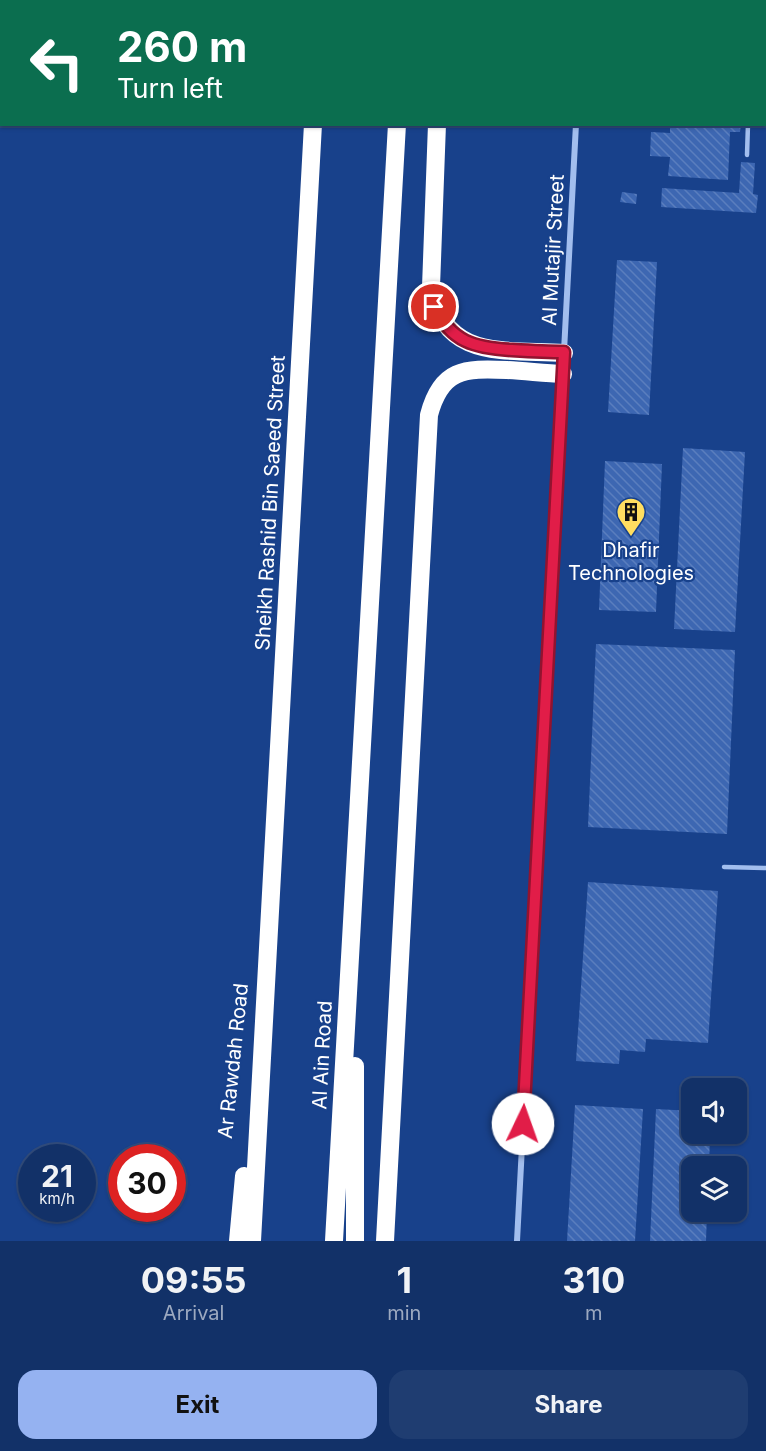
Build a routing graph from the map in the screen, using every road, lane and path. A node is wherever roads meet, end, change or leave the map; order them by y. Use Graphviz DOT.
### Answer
graph roads {
  1 [pos="313,126"];
  2 [pos="397,126"];
  3 [pos="437,126"];
  4 [pos="576,126"];
  5 [pos="748,126"];
  6 [pos="747,155"];
  7 [pos="564,352"];
  8 [pos="563,374"];
  9 [pos="724,867"];
  10 [pos="766,868"];
  11 [pos="355,872"];
  12 [pos="272,884"];
  13 [pos="238,1241"];
  14 [pos="252,1241"];
  15 [pos="334,1241"];
  16 [pos="355,1241"];
  17 [pos="385,1241"];
  18 [pos="517,1241"];
  1 -- 12 [label="highway, Sheikh Rashid Bin Saeed Street"];
  2 -- 11 [label="highway"];
  3 -- 7 [label="highway"];
  4 -- 7 [label="street, Al Mutajir Street"];
  5 -- 6 [label="lane"];
  7 -- 8 [label="street, Al Mutajir Street"];
  8 -- 17 [label="highway"];
  8 -- 18 [label="street, Al Mutajir Street"];
  9 -- 10 [label="lane"];
  11 -- 15 [label="highway, Al Ain Road"];
  11 -- 16 [label="highway"];
  12 -- 13 [label="highway, Ar Rawdah Road"];
  12 -- 14 [label="highway"];
}
